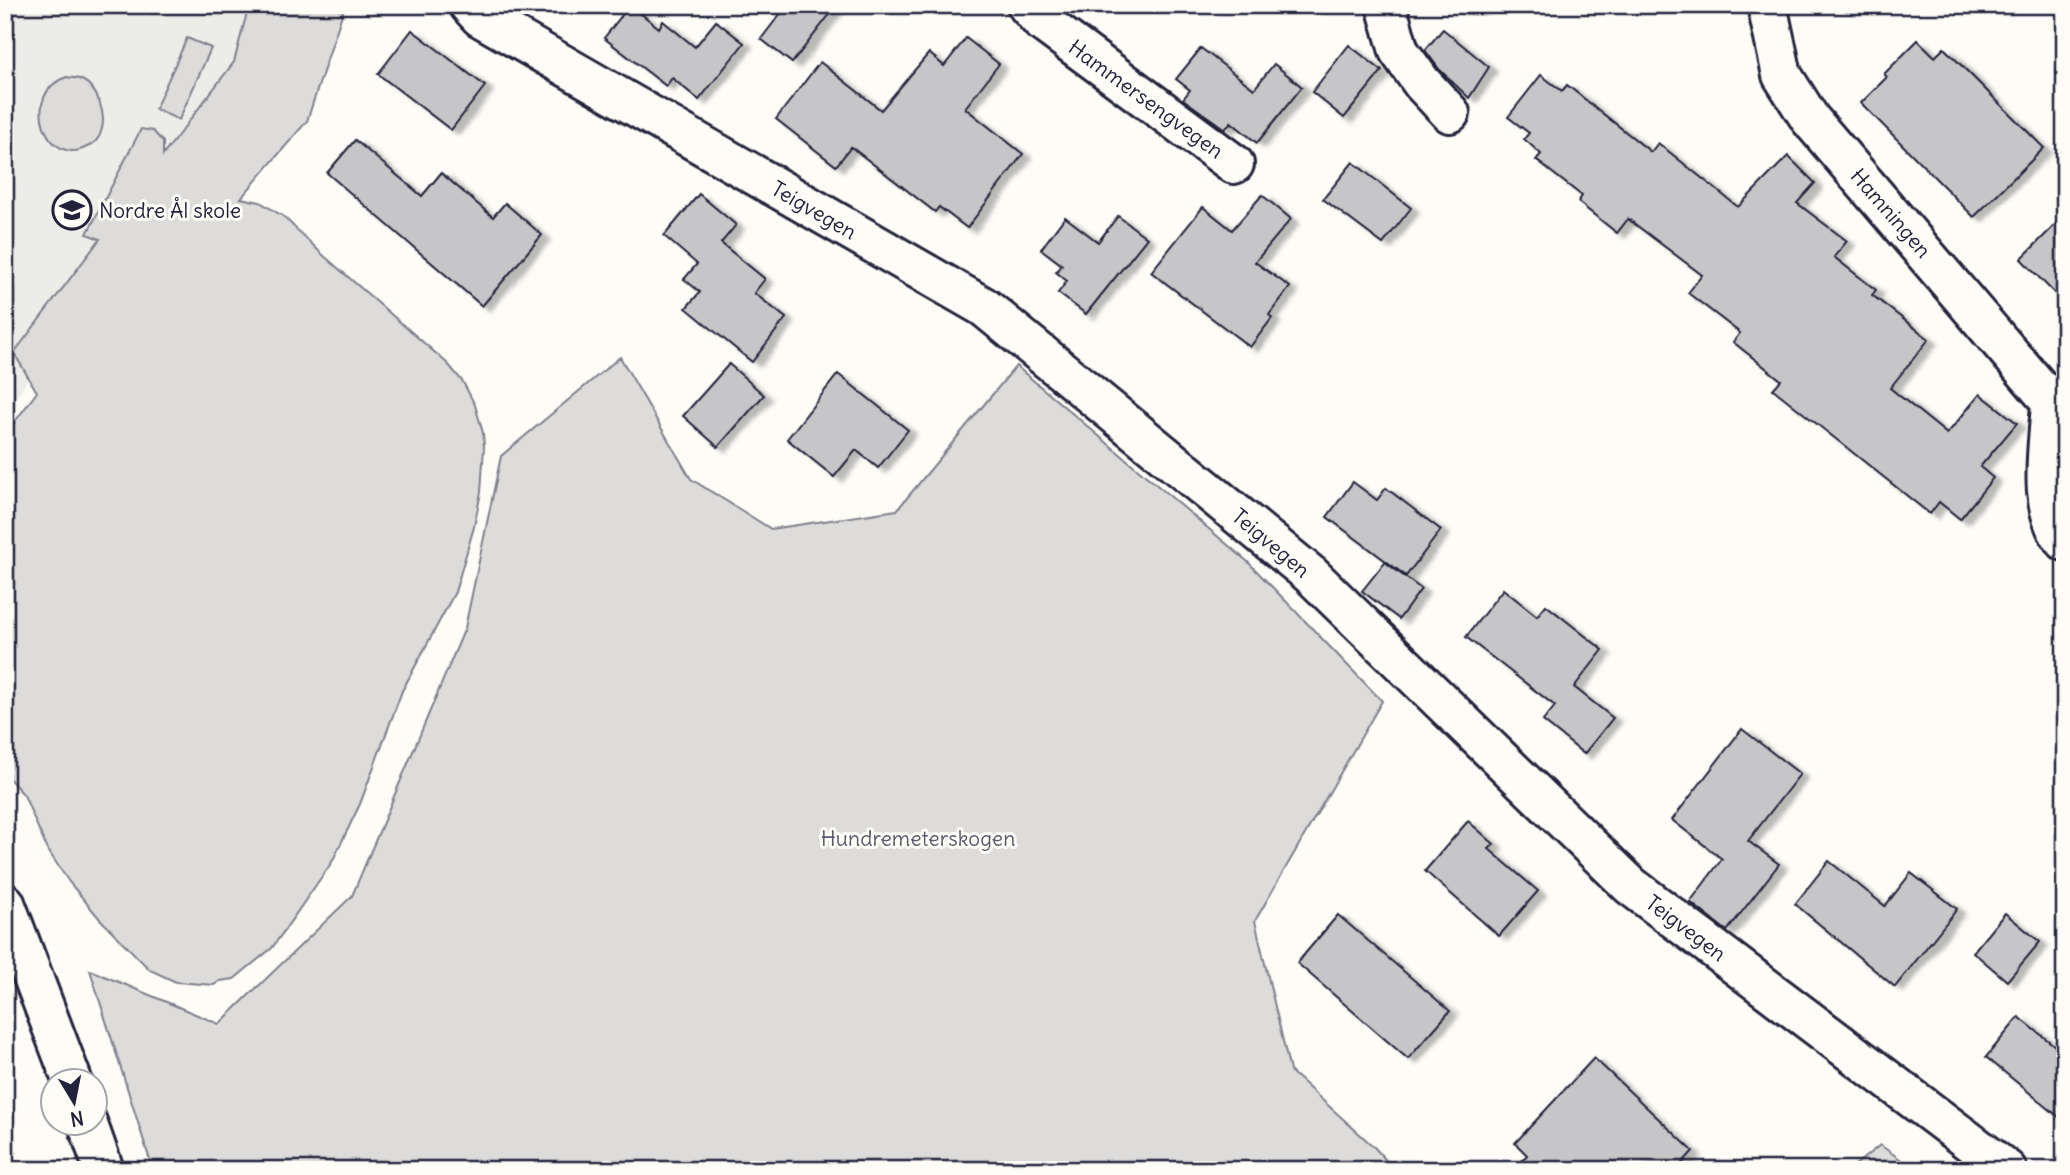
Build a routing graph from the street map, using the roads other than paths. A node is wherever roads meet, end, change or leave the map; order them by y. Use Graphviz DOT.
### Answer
graph roads {
  1 [pos="469,5"];
  2 [pos="1027,5"];
  3 [pos="1386,5"];
  4 [pos="1767,5"];
  5 [pos="1450,113"];
  6 [pos="1234,164"];
  7 [pos="2058,411"];
  8 [pos="2065,541"];
  9 [pos="5,903"];
  10 [pos="67,1066"];
  11 [pos="92,1136"];
  12 [pos="104,1170"];
  13 [pos="2007,1170"];
  1 -- 13 [label="street, Teigvegen"];
  2 -- 6 [label="street, Hammersengvegen"];
  3 -- 5 [label="street"];
  4 -- 7 [label="street, Hamningen"];
  7 -- 8 [label="street, Hamningen"];
  9 -- 10 [label="street"];
  11 -- 12 [label="street"];
}
